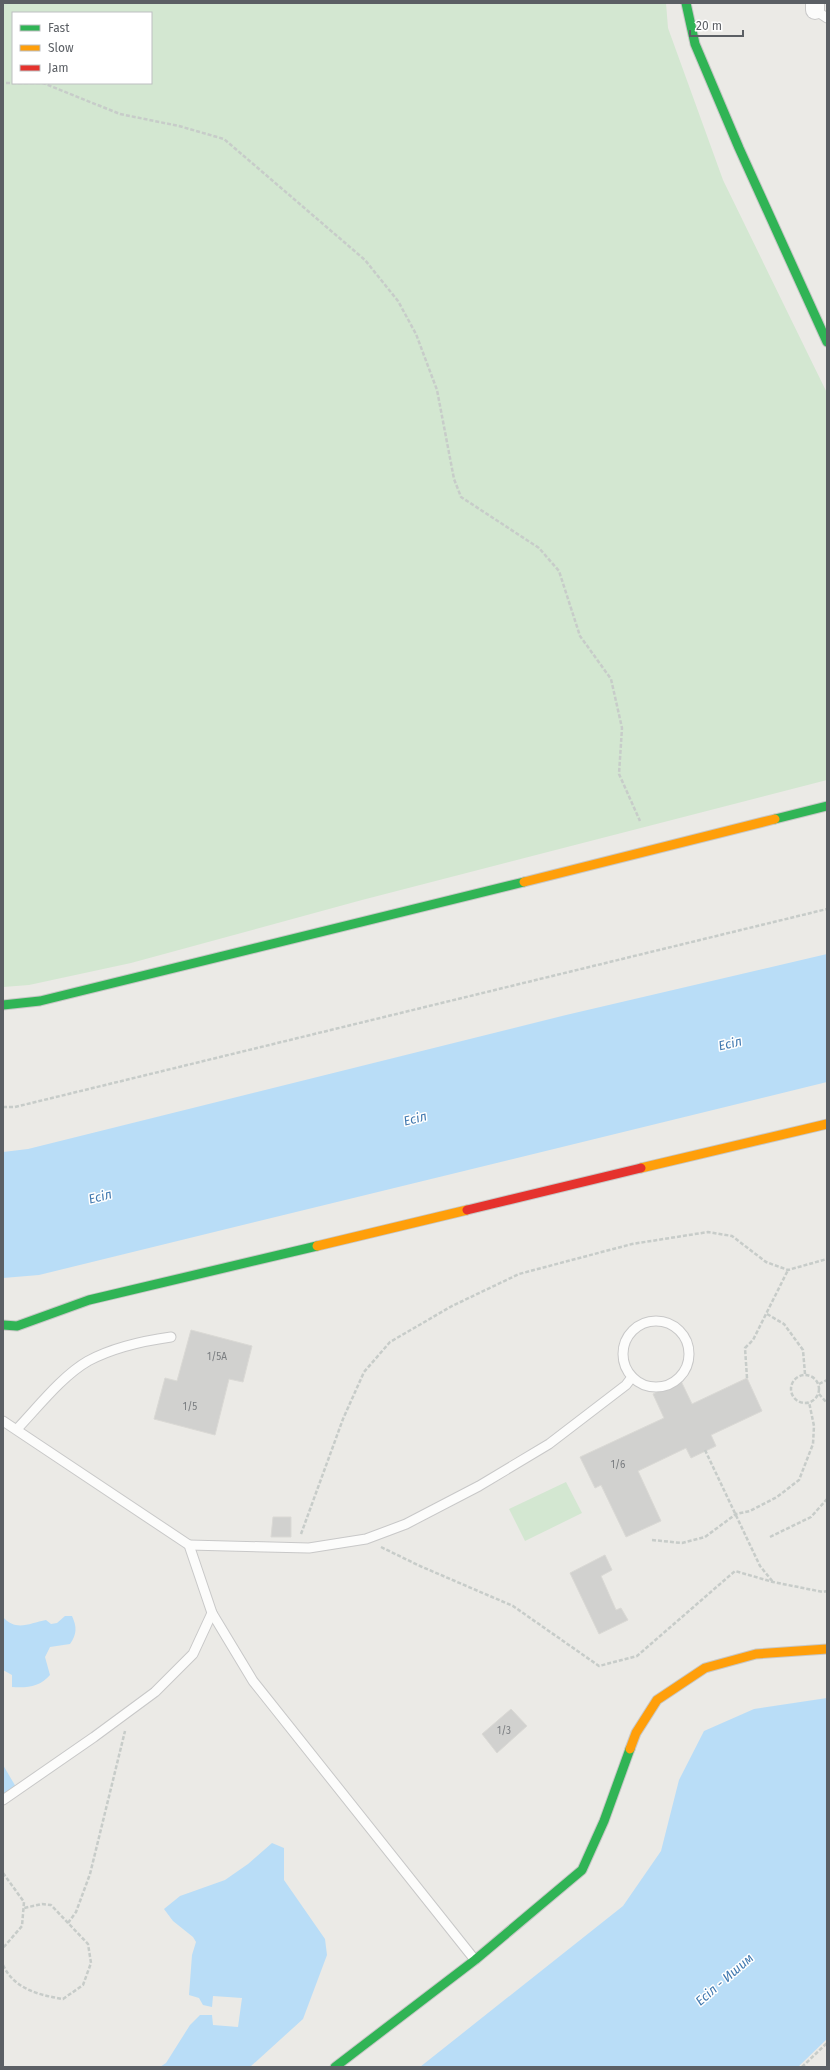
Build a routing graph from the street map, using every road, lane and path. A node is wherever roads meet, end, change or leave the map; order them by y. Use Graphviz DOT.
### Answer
graph roads {
  1 [pos="686,3"];
  2 [pos="6,83"];
  3 [pos="12,83"];
  4 [pos="45,84"];
  5 [pos="827,342"];
  6 [pos="827,806"];
  7 [pos="640,821"];
  8 [pos="827,909"];
  9 [pos="3,1005"];
  10 [pos="3,1107"];
  11 [pos="827,1124"];
  12 [pos="827,1259"];
  13 [pos="788,1270"];
  14 [pos="767,1314"];
  15 [pos="3,1325"];
  16 [pos="171,1337"];
  17 [pos="805,1374"];
  18 [pos="632,1377"];
  19 [pos="747,1378"];
  20 [pos="827,1380"];
  21 [pos="819,1384"];
  22 [pos="818,1394"];
  23 [pos="809,1402"];
  24 [pos="827,1403"];
  25 [pos="3,1421"];
  26 [pos="17,1429"];
  27 [pos="705,1450"];
  28 [pos="827,1499"];
  29 [pos="736,1514"];
  30 [pos="770,1536"];
  31 [pos="366,1539"];
  32 [pos="652,1540"];
  33 [pos="189,1545"];
  34 [pos="296,1548"];
  35 [pos="773,1582"];
  36 [pos="827,1591"];
  37 [pos="212,1614"];
  38 [pos="827,1649"];
  39 [pos="127,1713"];
  40 [pos="3,1800"];
  41 [pos="3,1873"];
  42 [pos="24,1908"];
  43 [pos="68,1923"];
  44 [pos="3,1948"];
  45 [pos="475,1960"];
  46 [pos="3,1965"];
  47 [pos="827,2043"];
  48 [pos="335,2067"];
  49 [pos="802,2067"];
  1 -- 5 [label="street"];
  2 -- 3 [label="path"];
  4 -- 7 [label="path"];
  6 -- 9 [label="street"];
  8 -- 10 [label="path"];
  11 -- 15 [label="street"];
  12 -- 13 [label="path"];
  13 -- 14 [label="path"];
  13 -- 34 [label="path"];
  14 -- 17 [label="path"];
  14 -- 19 [label="path"];
  16 -- 26 [label="lane"];
  17 -- 21 [label="path"];
  17 -- 23 [label="path"];
  18 -- 18 [label="lane"];
  18 -- 31 [label="lane"];
  20 -- 21 [label="path"];
  21 -- 22 [label="path"];
  22 -- 23 [label="path"];
  22 -- 24 [label="path"];
  23 -- 29 [label="path"];
  25 -- 26 [label="lane"];
  26 -- 33 [label="lane"];
  27 -- 29 [label="path"];
  28 -- 30 [label="path"];
  29 -- 32 [label="path"];
  29 -- 35 [label="path"];
  31 -- 34 [label="lane"];
  31 -- 35 [label="path"];
  33 -- 34 [label="lane"];
  33 -- 37 [label="lane"];
  35 -- 36 [label="path"];
  37 -- 39 [label="lane"];
  37 -- 45 [label="lane"];
  38 -- 45 [label="street"];
  39 -- 40 [label="lane"];
  39 -- 43 [label="path"];
  41 -- 42 [label="path"];
  42 -- 43 [label="path"];
  42 -- 44 [label="path"];
  43 -- 46 [label="path"];
  45 -- 48 [label="street"];
  47 -- 49 [label="path"];
}
